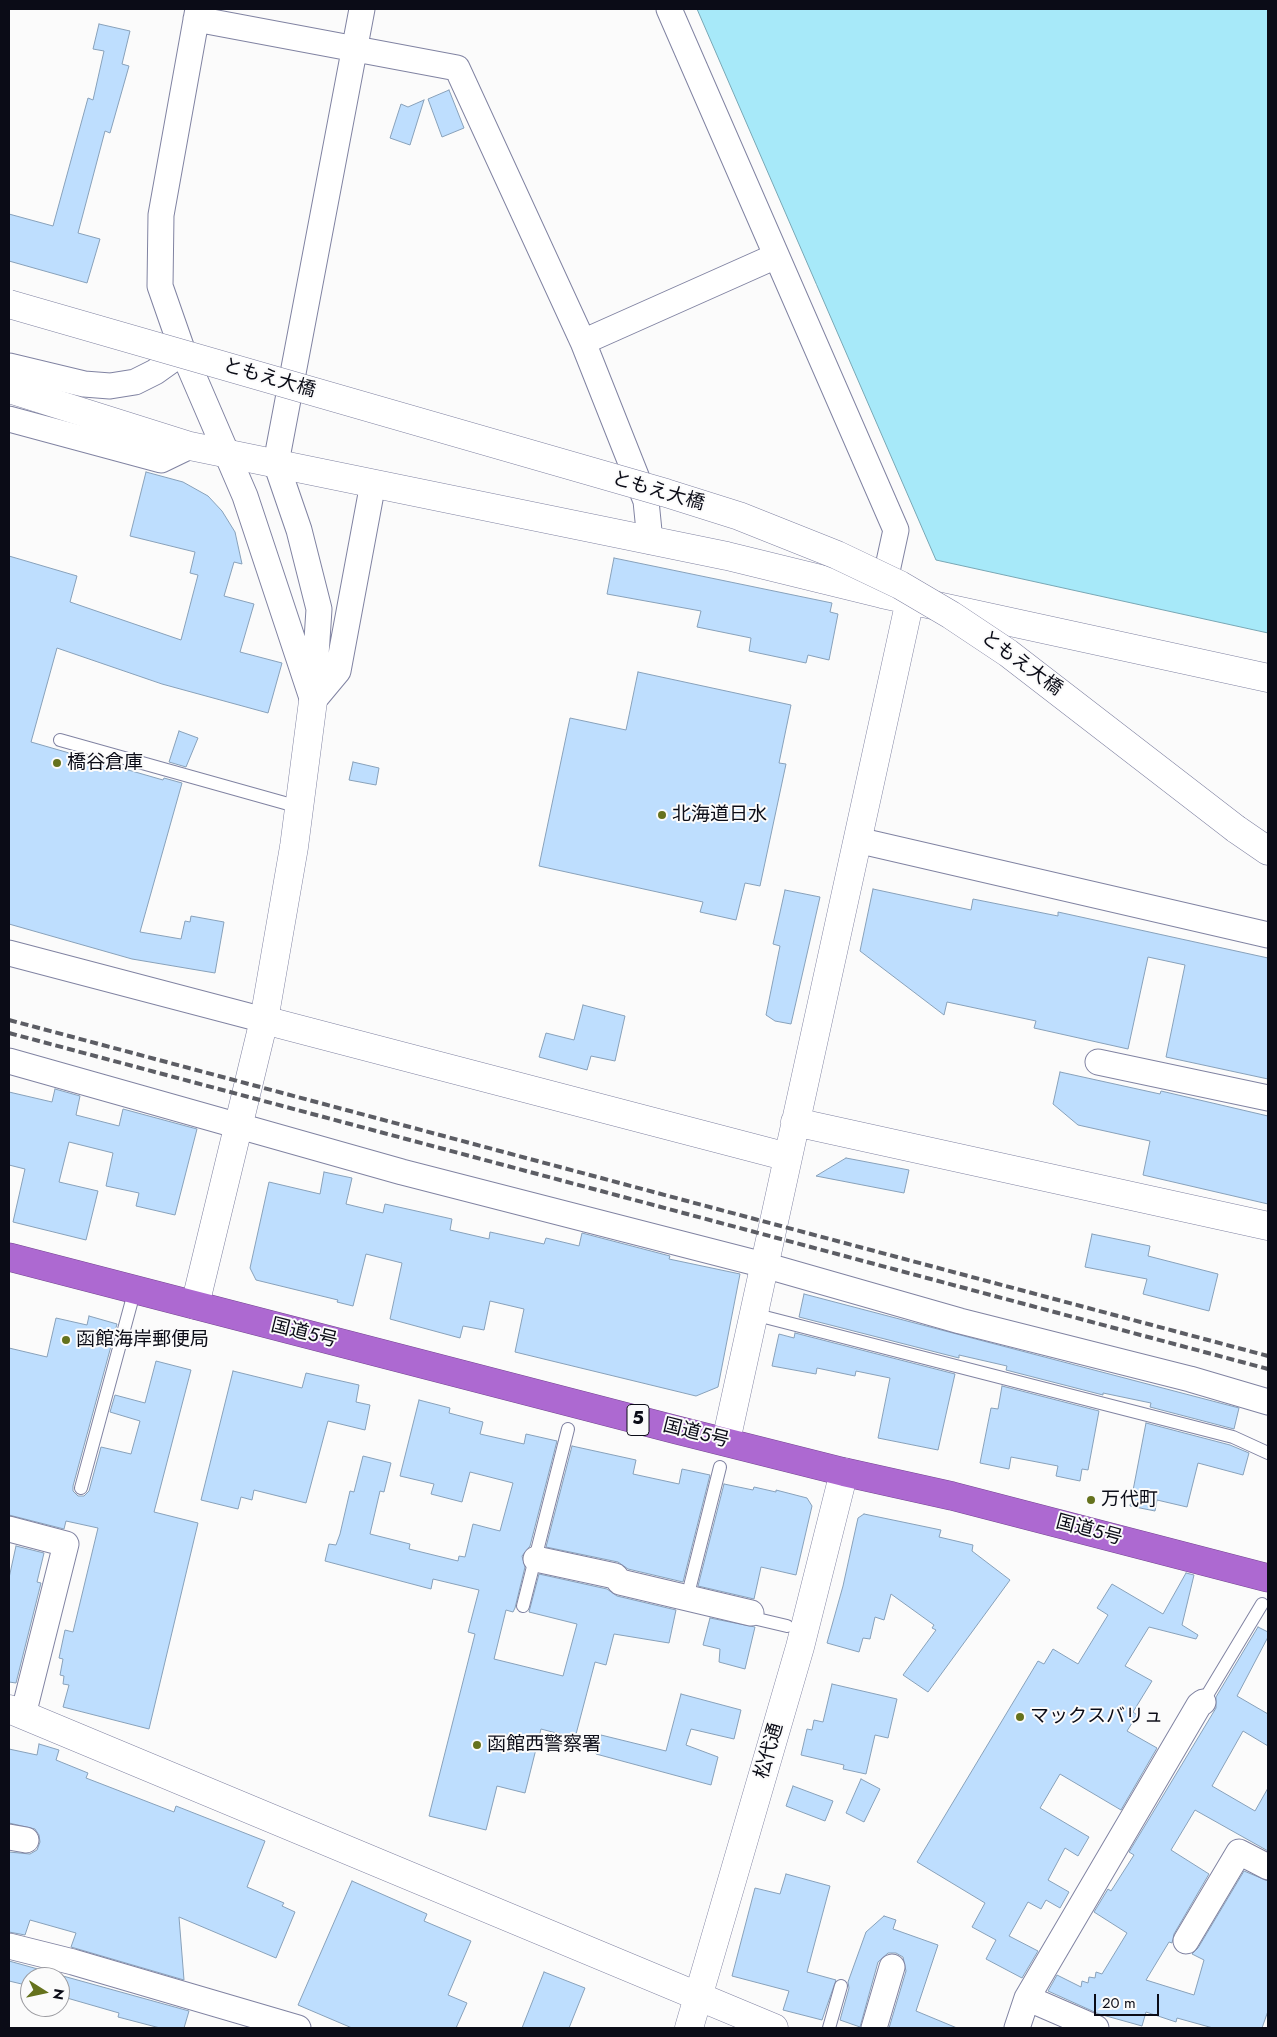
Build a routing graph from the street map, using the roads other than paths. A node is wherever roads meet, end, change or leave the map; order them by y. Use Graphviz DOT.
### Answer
graph roads {
  1 [pos="362,9"];
  2 [pos="669,9"];
  3 [pos="197,14"];
  4 [pos="355,50"];
  5 [pos="776,256"];
  6 [pos="9,304"];
  7 [pos="583,342"];
  8 [pos="183,352"];
  9 [pos="9,366"];
  10 [pos="9,389"];
  11 [pos="9,419"];
  12 [pos="190,446"];
  13 [pos="224,452"];
  14 [pos="276,463"];
  15 [pos="373,483"];
  16 [pos="650,541"];
  17 [pos="882,594"];
  18 [pos="910,600"];
  19 [pos="1268,678"];
  20 [pos="313,700"];
  21 [pos="60,740"];
  22 [pos="299,807"];
  23 [pos="857,840"];
  24 [pos="1268,851"];
  25 [pos="1268,935"];
  26 [pos="9,953"];
  27 [pos="264,1020"];
  28 [pos="9,1061"];
  29 [pos="1098,1062"];
  30 [pos="1268,1098"];
  31 [pos="795,1122"];
  32 [pos="238,1127"];
  33 [pos="788,1157"];
  34 [pos="1268,1226"];
  35 [pos="9,1256"];
  36 [pos="764,1264"];
  37 [pos="135,1290"];
  38 [pos="195,1305"];
  39 [pos="754,1314"];
  40 [pos="1268,1402"];
  41 [pos="568,1429"];
  42 [pos="1268,1453"];
  43 [pos="723,1454"];
  44 [pos="844,1472"];
  45 [pos="81,1488"];
  46 [pos="9,1529"];
  47 [pos="536,1559"];
  48 [pos="1265,1591"];
  49 [pos="687,1598"];
  50 [pos="523,1606"];
  51 [pos="751,1613"];
  52 [pos="787,1626"];
  53 [pos="1203,1702"];
  54 [pos="16,1711"];
  55 [pos="1268,1867"];
  56 [pos="1186,1941"];
  57 [pos="9,1946"];
  58 [pos="892,1967"];
  59 [pos="841,1986"];
  60 [pos="698,1998"];
  61 [pos="1027,1998"];
  62 [pos="298,2028"];
  63 [pos="689,2028"];
  64 [pos="774,2028"];
  65 [pos="828,2028"];
  66 [pos="874,2028"];
  67 [pos="1017,2028"];
  68 [pos="1096,2028"];
  1 -- 4 [label="street"];
  2 -- 5 [label="street"];
  3 -- 4 [label="street"];
  3 -- 8 [label="street"];
  4 -- 7 [label="street"];
  4 -- 14 [label="street"];
  5 -- 7 [label="street"];
  5 -- 17 [label="street"];
  6 -- 24 [label="street, ともえ大橋, bridge"];
  7 -- 16 [label="street"];
  8 -- 9 [label="street"];
  8 -- 13 [label="street"];
  10 -- 12 [label="street"];
  11 -- 12 [label="street"];
  12 -- 13 [label="street"];
  13 -- 14 [label="street"];
  13 -- 20 [label="street"];
  14 -- 15 [label="street"];
  14 -- 20 [label="street"];
  15 -- 16 [label="street"];
  15 -- 20 [label="street"];
  16 -- 17 [label="street"];
  17 -- 18 [label="street"];
  18 -- 19 [label="street"];
  18 -- 23 [label="street"];
  20 -- 22 [label="street"];
  21 -- 22 [label="lane"];
  22 -- 27 [label="street"];
  23 -- 25 [label="street"];
  23 -- 31 [label="street"];
  26 -- 27 [label="street"];
  27 -- 32 [label="street"];
  27 -- 33 [label="street"];
  28 -- 32 [label="street"];
  29 -- 30 [label="street"];
  31 -- 33 [label="street"];
  31 -- 34 [label="street"];
  32 -- 36 [label="street"];
  32 -- 38 [label="street"];
  33 -- 36 [label="street"];
  35 -- 37 [label="highway, 国道5号 / 5"];
  36 -- 39 [label="street"];
  36 -- 40 [label="street"];
  37 -- 38 [label="highway, 国道5号 / 5"];
  37 -- 45 [label="lane"];
  38 -- 43 [label="highway, 国道5号 / 5"];
  39 -- 42 [label="lane"];
  39 -- 43 [label="street"];
  41 -- 47 [label="lane"];
  43 -- 44 [label="highway, 国道5号 / 5"];
  43 -- 49 [label="lane"];
  44 -- 48 [label="highway, 国道5号 / 5"];
  44 -- 60 [label="street, 松代通"];
  46 -- 54 [label="street"];
  47 -- 49 [label="street"];
  47 -- 50 [label="lane"];
  48 -- 53 [label="lane"];
  49 -- 51 [label="street"];
  51 -- 52 [label="lane"];
  53 -- 61 [label="street"];
  54 -- 60 [label="street"];
  55 -- 56 [label="street"];
  57 -- 62 [label="street"];
  58 -- 66 [label="street"];
  59 -- 65 [label="lane"];
  60 -- 63 [label="street, 松代通"];
  60 -- 64 [label="street"];
  61 -- 67 [label="street"];
  61 -- 68 [label="street"];
}
